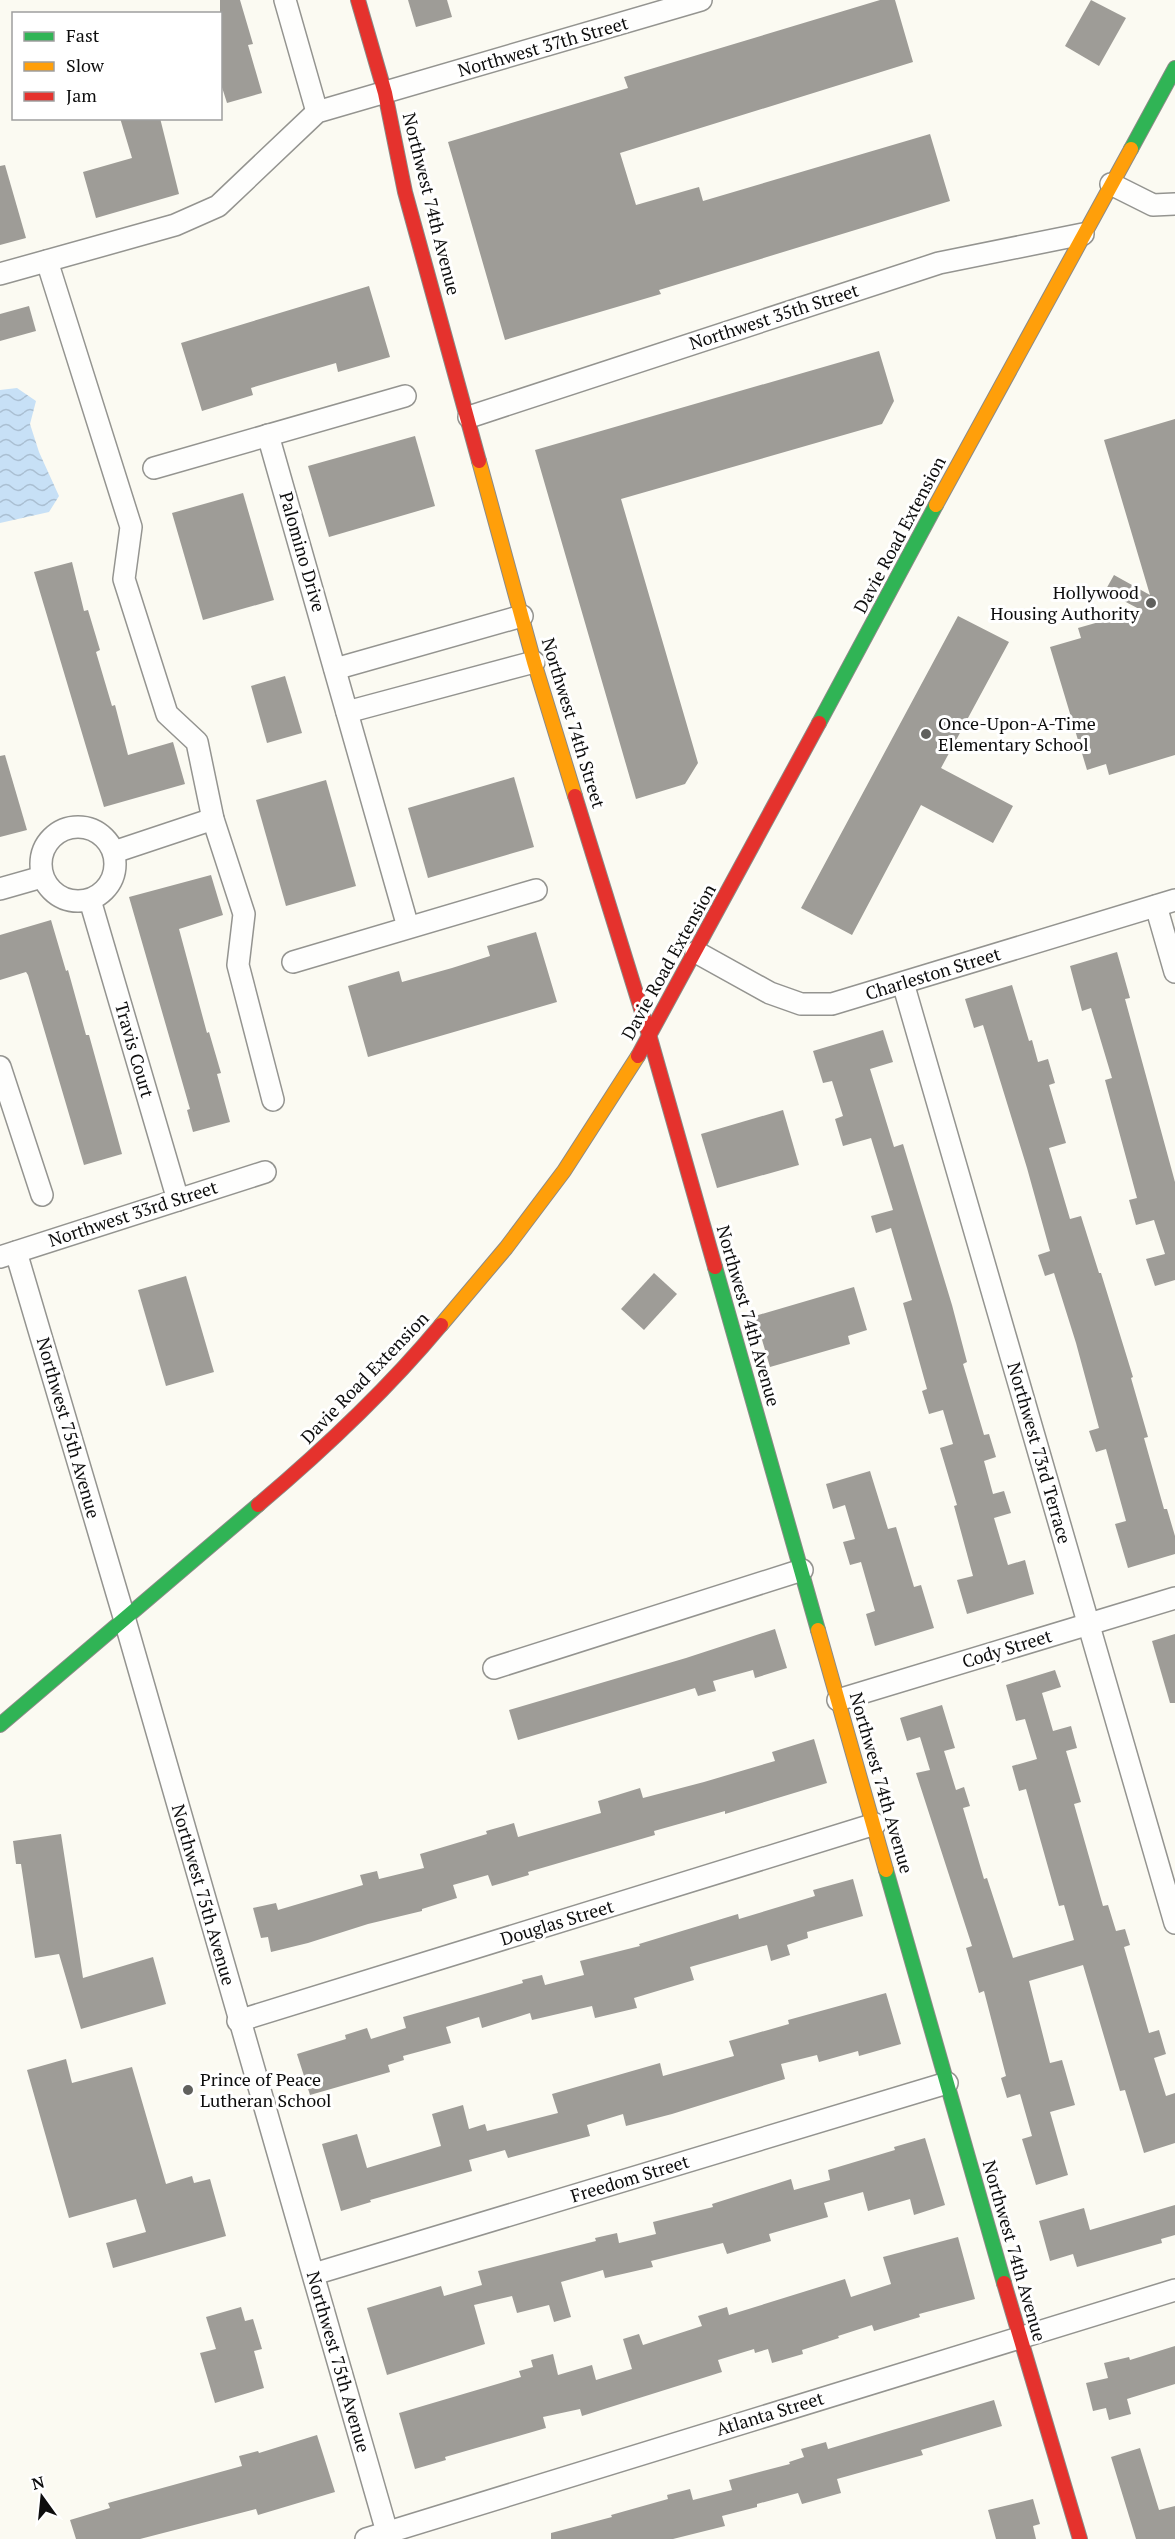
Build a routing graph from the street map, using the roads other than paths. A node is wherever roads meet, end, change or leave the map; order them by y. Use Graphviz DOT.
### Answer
graph roads {
  1 [pos="285,0"];
  2 [pos="358,0"];
  3 [pos="701,0"];
  4 [pos="1175,68"];
  5 [pos="385,93"];
  6 [pos="317,112"];
  7 [pos="1111,184"];
  8 [pos="1175,204"];
  9 [pos="1083,234"];
  10 [pos="47,261"];
  11 [pos="0,274"];
  12 [pos="405,396"];
  13 [pos="469,417"];
  14 [pos="268,435"];
  15 [pos="153,468"];
  16 [pos="522,616"];
  17 [pos="534,662"];
  18 [pos="335,669"];
  19 [pos="347,712"];
  20 [pos="213,819"];
  21 [pos="114,852"];
  22 [pos="42,877"];
  23 [pos="0,889"];
  24 [pos="536,890"];
  25 [pos="90,900"];
  26 [pos="1166,903"];
  27 [pos="408,927"];
  28 [pos="696,952"];
  29 [pos="293,962"];
  30 [pos="1175,972"];
  31 [pos="903,983"];
  32 [pos="650,1038"];
  33 [pos="0,1067"];
  34 [pos="273,1100"];
  35 [pos="265,1172"];
  36 [pos="42,1194"];
  37 [pos="178,1200"];
  38 [pos="8,1254"];
  39 [pos="802,1570"];
  40 [pos="1175,1598"];
  41 [pos="124,1617"];
  42 [pos="1089,1624"];
  43 [pos="494,1668"];
  44 [pos="838,1700"];
  45 [pos="0,1725"];
  46 [pos="875,1824"];
  47 [pos="1175,1923"];
  48 [pos="238,2021"];
  49 [pos="947,2083"];
  50 [pos="314,2274"];
  51 [pos="1175,2290"];
  52 [pos="1019,2337"];
  53 [pos="388,2536"];
  54 [pos="366,2539"];
  55 [pos="1080,2539"];
  1 -- 6 [label="street"];
  2 -- 5 [label="street, Northwest 74th Avenue"];
  3 -- 5 [label="street, Northwest 37th Street"];
  4 -- 7 [label="street, Davie Road Extension"];
  5 -- 6 [label="street, Northwest 37th Street"];
  5 -- 13 [label="street, Northwest 74th Avenue"];
  6 -- 10 [label="street"];
  7 -- 8 [label="street"];
  7 -- 9 [label="street, Davie Road Extension"];
  9 -- 13 [label="street, Northwest 35th Street"];
  9 -- 28 [label="street, Davie Road Extension"];
  10 -- 11 [label="street"];
  10 -- 20 [label="street"];
  12 -- 14 [label="street"];
  13 -- 16 [label="street, Northwest 74th Street"];
  14 -- 15 [label="street"];
  14 -- 18 [label="street, Palomino Drive"];
  16 -- 17 [label="street, Northwest 74th Street"];
  16 -- 18 [label="street"];
  17 -- 19 [label="street"];
  17 -- 32 [label="street, Northwest 74th Street"];
  18 -- 19 [label="street, Palomino Drive"];
  19 -- 27 [label="street, Palomino Drive"];
  20 -- 21 [label="street"];
  20 -- 34 [label="street"];
  21 -- 22 [label="street"];
  21 -- 25 [label="street"];
  22 -- 23 [label="street"];
  22 -- 25 [label="street"];
  24 -- 27 [label="street"];
  25 -- 37 [label="street, Travis Court"];
  26 -- 30 [label="street"];
  26 -- 31 [label="street, Charleston Street"];
  27 -- 29 [label="street"];
  28 -- 31 [label="street, Charleston Street"];
  28 -- 32 [label="street, Davie Road Extension"];
  31 -- 42 [label="street, Northwest 73rd Terrace"];
  32 -- 39 [label="street, Northwest 74th Avenue"];
  32 -- 41 [label="street, Davie Road Extension"];
  33 -- 36 [label="street"];
  35 -- 37 [label="street, Northwest 33rd Street"];
  37 -- 38 [label="street, Northwest 33rd Street"];
  38 -- 41 [label="street, Northwest 75th Avenue"];
  39 -- 43 [label="street"];
  39 -- 44 [label="street, Northwest 74th Avenue"];
  40 -- 42 [label="street, Cody Street"];
  41 -- 45 [label="street, Davie Road Extension"];
  41 -- 48 [label="street, Northwest 75th Avenue"];
  42 -- 44 [label="street, Cody Street"];
  42 -- 47 [label="street, Northwest 73rd Terrace"];
  44 -- 46 [label="street, Northwest 74th Avenue"];
  46 -- 48 [label="street, Douglas Street"];
  46 -- 49 [label="street, Northwest 74th Avenue"];
  48 -- 50 [label="street, Northwest 75th Avenue"];
  49 -- 50 [label="street, Freedom Street"];
  49 -- 52 [label="street, Northwest 74th Avenue"];
  50 -- 53 [label="street, Northwest 75th Avenue"];
  51 -- 52 [label="street, Atlanta Street"];
  52 -- 53 [label="street, Atlanta Street"];
  52 -- 55 [label="street, Northwest 74th Avenue"];
  53 -- 54 [label="street, Atlanta Street"];
}
